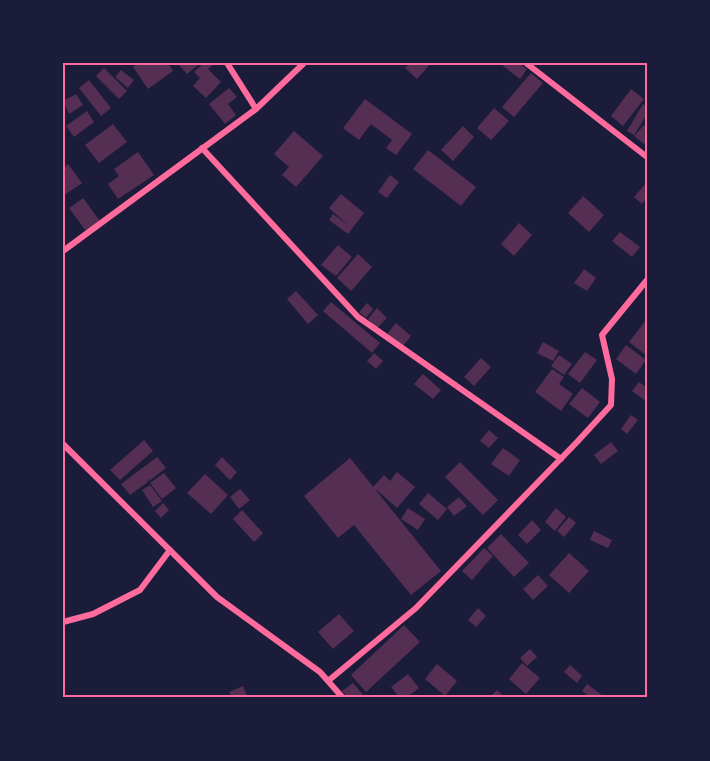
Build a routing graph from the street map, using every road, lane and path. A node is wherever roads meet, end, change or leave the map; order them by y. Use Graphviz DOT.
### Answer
graph roads {
  1 [pos="227,63"];
  2 [pos="304,63"];
  3 [pos="526,63"];
  4 [pos="256,108"];
  5 [pos="202,148"];
  6 [pos="647,157"];
  7 [pos="63,250"];
  8 [pos="647,280"];
  9 [pos="63,444"];
  10 [pos="561,459"];
  11 [pos="170,550"];
  12 [pos="63,622"];
  13 [pos="328,681"];
  14 [pos="343,698"];
  1 -- 4 [label="street"];
  2 -- 4 [label="street"];
  3 -- 6 [label="street"];
  4 -- 5 [label="street"];
  5 -- 7 [label="street"];
  5 -- 10 [label="street"];
  8 -- 10 [label="street"];
  9 -- 11 [label="street"];
  10 -- 13 [label="street"];
  11 -- 12 [label="street"];
  11 -- 13 [label="street"];
  13 -- 14 [label="street"];
}
